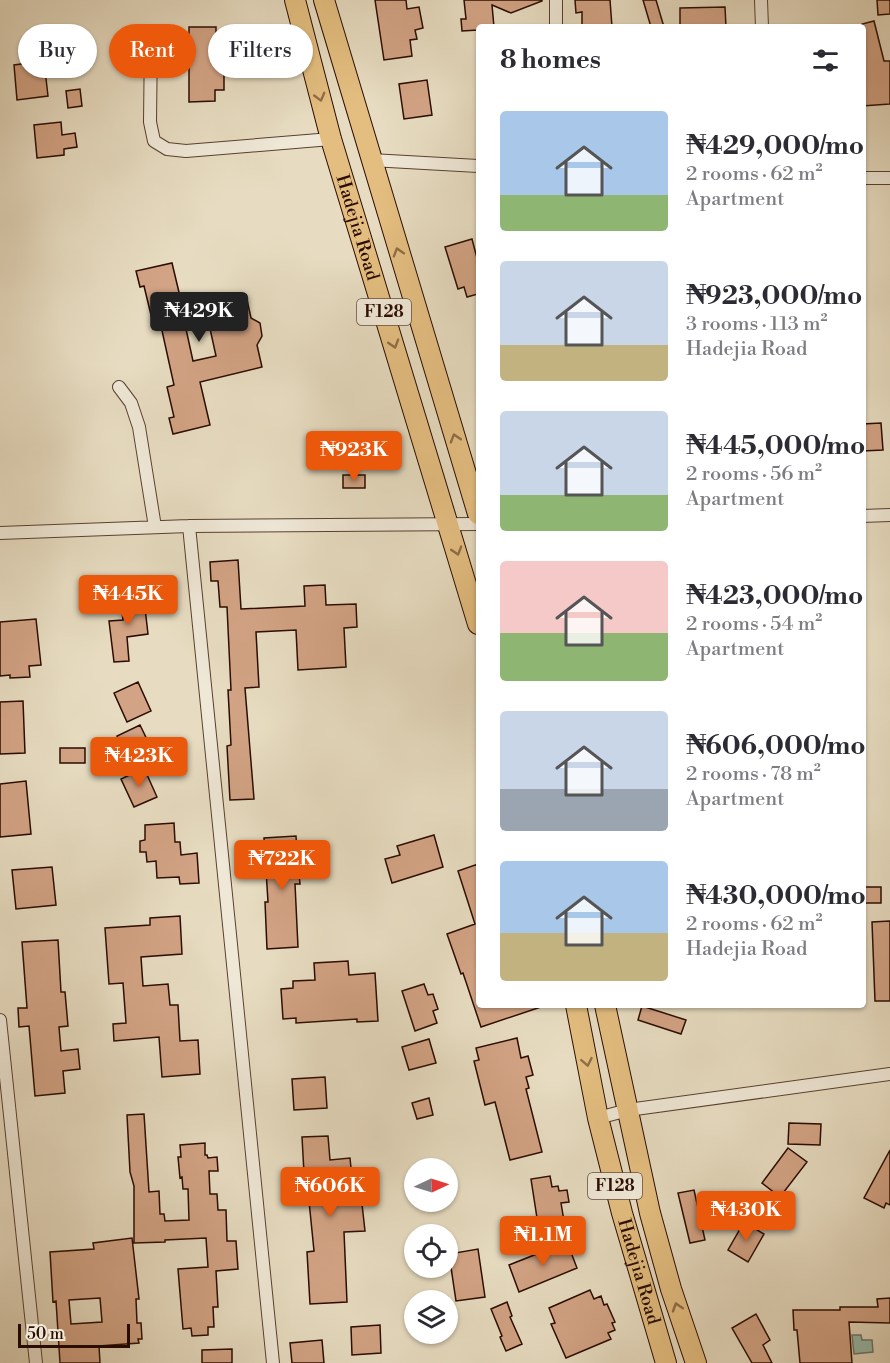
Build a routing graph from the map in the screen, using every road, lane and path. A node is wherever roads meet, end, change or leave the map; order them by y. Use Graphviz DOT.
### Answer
graph roads {
  1 [pos="295,0"];
  2 [pos="324,0"];
  3 [pos="556,0"];
  4 [pos="762,0"];
  5 [pos="555,24"];
  6 [pos="762,24"];
  7 [pos="151,78"];
  8 [pos="332,139"];
  9 [pos="371,160"];
  10 [pos="476,166"];
  11 [pos="866,178"];
  12 [pos="890,178"];
  13 [pos="119,387"];
  14 [pos="476,507"];
  15 [pos="890,515"];
  16 [pos="866,516"];
  17 [pos="476,524"];
  18 [pos="449,525"];
  19 [pos="189,526"];
  20 [pos="155,527"];
  21 [pos="0,532"];
  22 [pos="476,617"];
  23 [pos="577,1008"];
  24 [pos="607,1008"];
  25 [pos="0,1020"];
  26 [pos="890,1074"];
  27 [pos="628,1110"];
  28 [pos="598,1118"];
  29 [pos="36,1363"];
  30 [pos="273,1363"];
  31 [pos="666,1363"];
  32 [pos="696,1363"];
  1 -- 8 [label="main road, Hadejia Road / F128, one-way"];
  2 -- 9 [label="main road, Hadejia Road / F128"];
  3 -- 5 [label="street"];
  4 -- 6 [label="street"];
  7 -- 8 [label="street"];
  8 -- 18 [label="main road, Hadejia Road / F128, one-way"];
  9 -- 10 [label="street"];
  14 -- 9 [label="main road, Hadejia Road / F128, one-way"];
  11 -- 12 [label="street"];
  13 -- 20 [label="street"];
  15 -- 16 [label="street"];
  17 -- 18 [label="street"];
  18 -- 19 [label="street"];
  18 -- 22 [label="main road, Hadejia Road / F128, one-way"];
  19 -- 20 [label="street"];
  19 -- 30 [label="street"];
  20 -- 21 [label="street"];
  23 -- 28 [label="main road, Hadejia Road / F128, one-way"];
  24 -- 27 [label="main road, Hadejia Road / F128"];
  25 -- 29 [label="street"];
  26 -- 27 [label="street"];
  27 -- 28 [label="street"];
  32 -- 27 [label="main road, Hadejia Road / F128, one-way"];
  28 -- 31 [label="main road, Hadejia Road / F128"];
}
